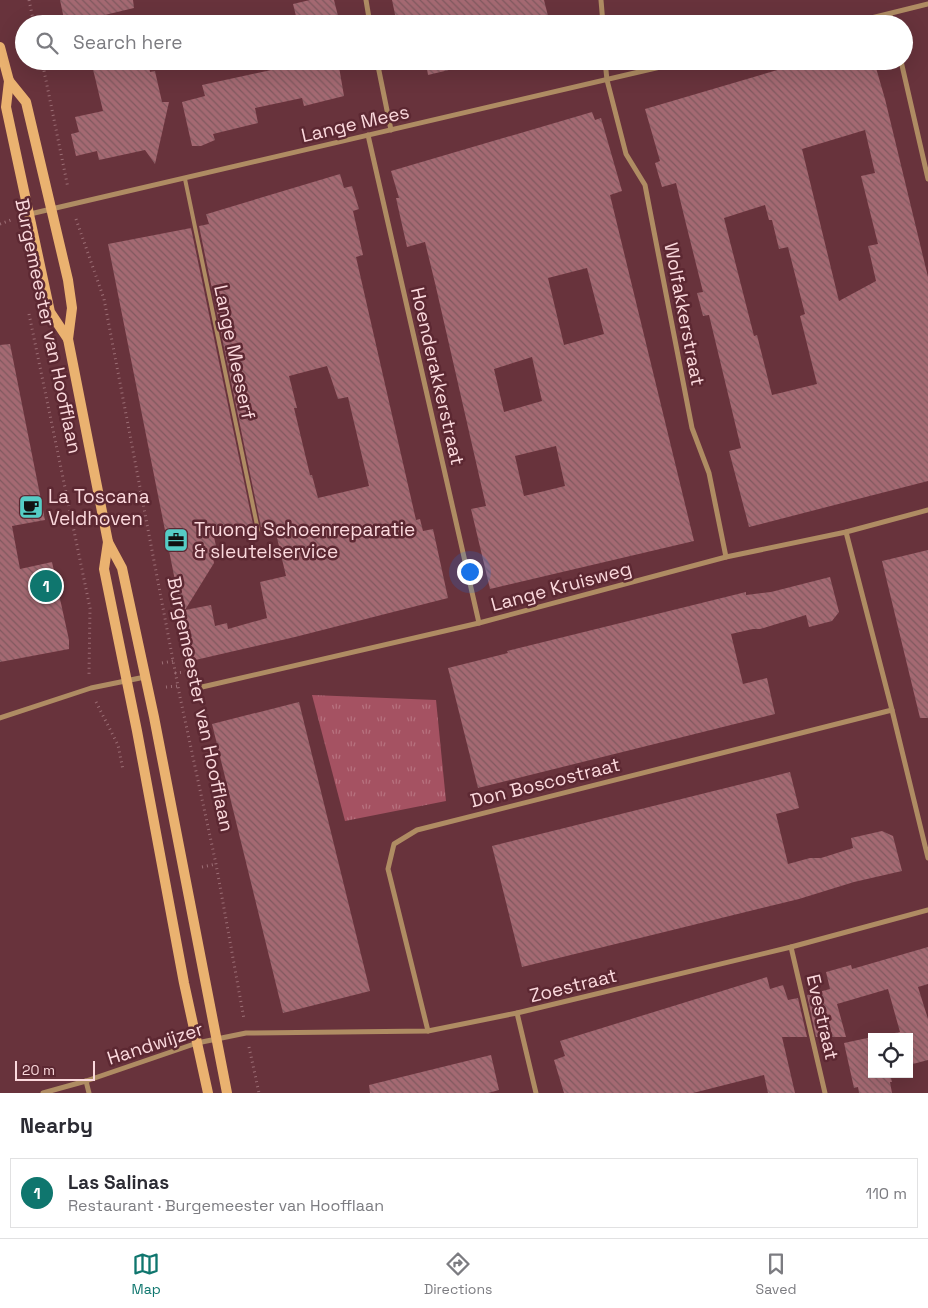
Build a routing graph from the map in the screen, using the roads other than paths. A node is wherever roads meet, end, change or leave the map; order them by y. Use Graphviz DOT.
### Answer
graph roads {
  1 [pos="366,0"];
  2 [pos="601,0"];
  3 [pos="928,4"];
  4 [pos="890,14"];
  5 [pos="368,15"];
  6 [pos="602,15"];
  7 [pos="886,15"];
  8 [pos="0,47"];
  9 [pos="379,70"];
  10 [pos="606,70"];
  11 [pos="649,70"];
  12 [pos="903,70"];
  13 [pos="607,80"];
  14 [pos="9,81"];
  15 [pos="391,130"];
  16 [pos="368,135"];
  17 [pos="185,179"];
  18 [pos="928,179"];
  19 [pos="50,210"];
  20 [pos="30,214"];
  21 [pos="68,340"];
  22 [pos="928,510"];
  23 [pos="258,530"];
  24 [pos="846,532"];
  25 [pos="108,542"];
  26 [pos="726,557"];
  27 [pos="479,623"];
  28 [pos="144,677"];
  29 [pos="127,681"];
  30 [pos="202,688"];
  31 [pos="892,710"];
  32 [pos="0,718"];
  33 [pos="928,858"];
  34 [pos="928,910"];
  35 [pos="791,948"];
  36 [pos="517,1013"];
  37 [pos="428,1031"];
  38 [pos="218,1038"];
  39 [pos="197,1042"];
  40 [pos="86,1082"];
  41 [pos="43,1093"];
  42 [pos="89,1093"];
  43 [pos="208,1093"];
  44 [pos="227,1093"];
  45 [pos="536,1093"];
  46 [pos="825,1093"];
  1 -- 5 [label="street"];
  2 -- 6 [label="street"];
  3 -- 4 [label="street"];
  4 -- 7 [label="street"];
  8 -- 14 [label="main road, Burgemeester van Hoofflaan"];
  9 -- 15 [label="street"];
  10 -- 13 [label="street, Wolfakkerstraat"];
  11 -- 13 [label="street, Lange Mees"];
  12 -- 18 [label="street"];
  13 -- 15 [label="street, Lange Mees"];
  13 -- 26 [label="street, Wolfakkerstraat"];
  14 -- 19 [label="main road, Burgemeester van Hoofflaan"];
  14 -- 20 [label="main road, Burgemeester van Hoofflaan"];
  15 -- 16 [label="street, Lange Mees"];
  16 -- 17 [label="street, Lange Mees"];
  16 -- 27 [label="street, Hoenderakkerstraat"];
  17 -- 19 [label="street, Lange Mees"];
  17 -- 23 [label="lane, Lange Meeserf"];
  19 -- 20 [label="street, Lange Mees"];
  19 -- 21 [label="main road, Burgemeester van Hoofflaan"];
  20 -- 21 [label="main road, Burgemeester van Hoofflaan"];
  21 -- 25 [label="main road, Burgemeester van Hoofflaan"];
  22 -- 24 [label="street, Lange Kruisweg"];
  24 -- 26 [label="street, Lange Kruisweg"];
  24 -- 31 [label="street"];
  25 -- 28 [label="main road, Burgemeester van Hoofflaan"];
  25 -- 29 [label="main road, Burgemeester van Hoofflaan"];
  26 -- 27 [label="street, Lange Kruisweg"];
  27 -- 30 [label="street, Lange Kruisweg"];
  28 -- 29 [label="street"];
  28 -- 38 [label="main road, Burgemeester van Hoofflaan"];
  29 -- 32 [label="street"];
  29 -- 39 [label="main road, Burgemeester van Hoofflaan"];
  31 -- 33 [label="street"];
  31 -- 37 [label="street, Don Boscostraat"];
  34 -- 35 [label="street, Zoestraat"];
  35 -- 36 [label="street, Zoestraat"];
  35 -- 46 [label="street, Evestraat"];
  36 -- 37 [label="street, Zoestraat"];
  36 -- 45 [label="street"];
  37 -- 38 [label="street, Zoestraat"];
  38 -- 39 [label="street, Handwijzer"];
  38 -- 44 [label="main road, Burgemeester van Hoofflaan"];
  39 -- 40 [label="street, Handwijzer"];
  39 -- 43 [label="main road, Burgemeester van Hoofflaan"];
  40 -- 41 [label="street, Handwijzer"];
  40 -- 42 [label="street"];
}
